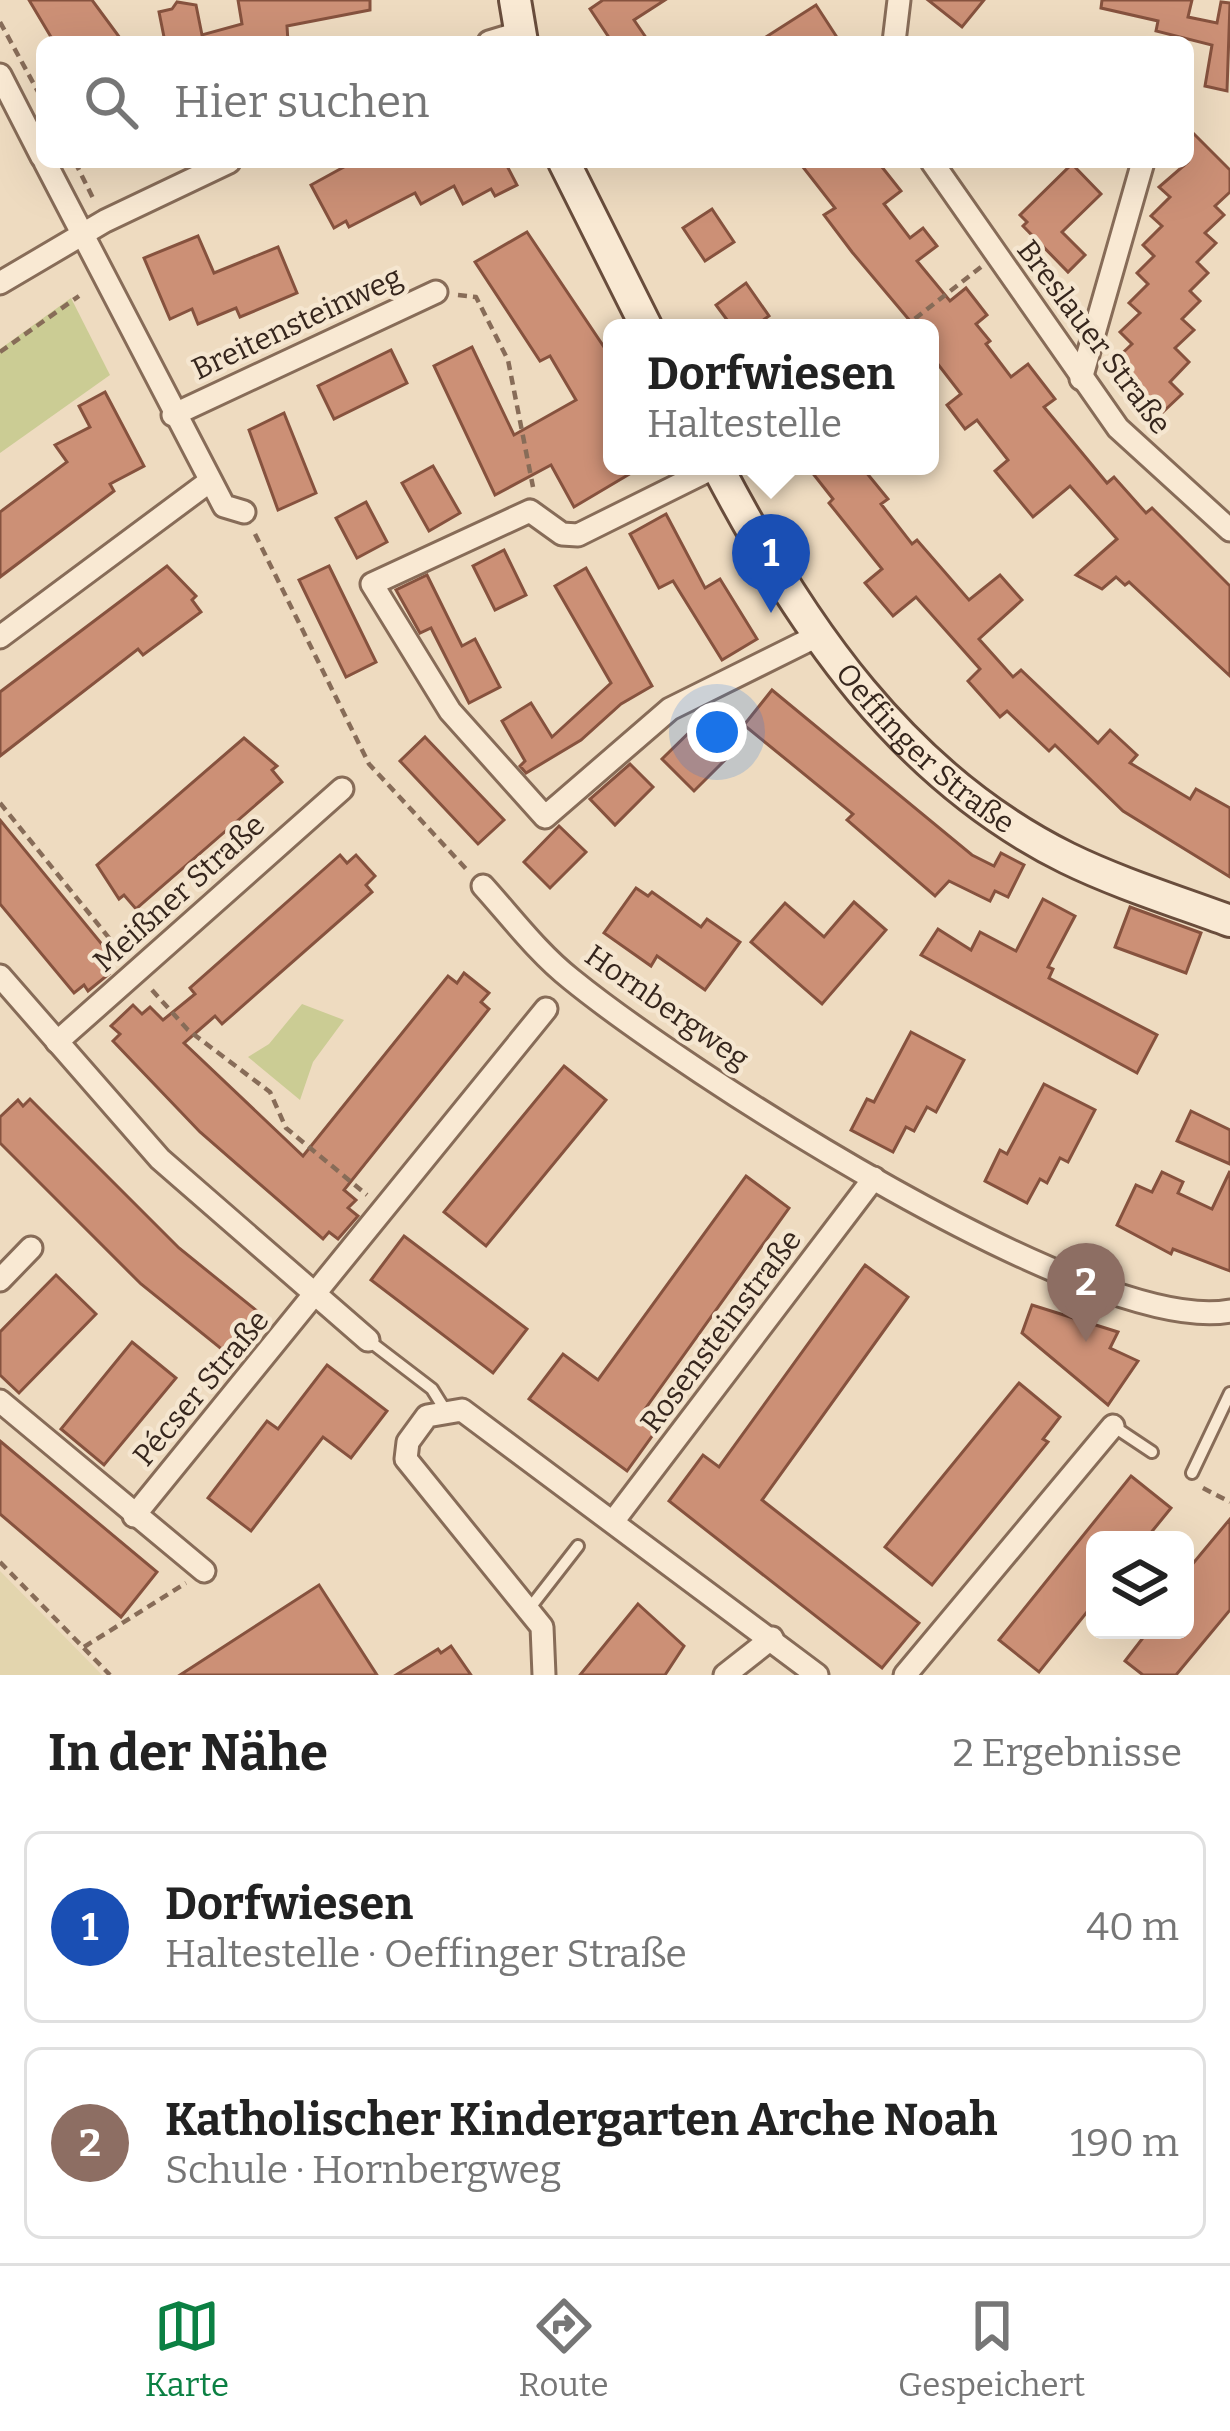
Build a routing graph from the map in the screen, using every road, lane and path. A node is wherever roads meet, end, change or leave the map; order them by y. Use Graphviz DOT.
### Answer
graph roads {
  1 [pos="515,0"];
  2 [pos="899,0"];
  3 [pos="0,22"];
  4 [pos="510,36"];
  5 [pos="895,36"];
  6 [pos="0,75"];
  7 [pos="36,87"];
  8 [pos="36,146"];
  9 [pos="47,168"];
  10 [pos="217,168"];
  11 [pos="567,168"];
  12 [pos="936,168"];
  13 [pos="1141,168"];
  14 [pos="82,234"];
  15 [pos="995,256"];
  16 [pos="0,283"];
  17 [pos="436,292"];
  18 [pos="79,296"];
  19 [pos="642,319"];
  20 [pos="914,319"];
  21 [pos="0,352"];
  22 [pos="1081,379"];
  23 [pos="173,416"];
  24 [pos="699,475"];
  25 [pos="722,475"];
  26 [pos="210,481"];
  27 [pos="530,511"];
  28 [pos="244,512"];
  29 [pos="1230,530"];
  30 [pos="819,635"];
  31 [pos="0,637"];
  32 [pos="342,789"];
  33 [pos="0,802"];
  34 [pos="483,886"];
  35 [pos="1230,921"];
  36 [pos="136,972"];
  37 [pos="0,976"];
  38 [pos="545,1009"];
  39 [pos="56,1042"];
  40 [pos="874,1178"];
  41 [pos="385,1210"];
  42 [pos="31,1248"];
  43 [pos="0,1280"];
  44 [pos="315,1298"];
  45 [pos="1230,1311"];
  46 [pos="368,1340"];
  47 [pos="1230,1394"];
  48 [pos="0,1401"];
  49 [pos="447,1413"];
  50 [pos="1113,1426"];
  51 [pos="1152,1452"];
  52 [pos="1189,1476"];
  53 [pos="1230,1502"];
  54 [pos="134,1516"];
  55 [pos="616,1520"];
  56 [pos="578,1546"];
  57 [pos="0,1562"];
  58 [pos="204,1571"];
  59 [pos="529,1609"];
  60 [pos="772,1638"];
  61 [pos="84,1647"];
  62 [pos="110,1675"];
  63 [pos="544,1675"];
  64 [pos="724,1675"];
  65 [pos="817,1675"];
  66 [pos="905,1675"];
  1 -- 4 [label="street"];
  2 -- 5 [label="street"];
  3 -- 7 [label="path"];
  6 -- 8 [label="street, Breitensteinweg"];
  9 -- 14 [label="street, Breitensteinweg"];
  10 -- 14 [label="street"];
  11 -- 19 [label="street"];
  12 -- 15 [label="street, Breslauer Straße"];
  13 -- 22 [label="street"];
  14 -- 16 [label="street"];
  14 -- 23 [label="street, Breitensteinweg"];
  15 -- 20 [label="path"];
  15 -- 22 [label="street, Breslauer Straße"];
  17 -- 23 [label="street, Breitensteinweg"];
  17 -- 27 [label="path"];
  18 -- 21 [label="path"];
  22 -- 29 [label="street, Breslauer Straße"];
  23 -- 26 [label="street"];
  24 -- 27 [label="street"];
  25 -- 30 [label="street, Oeffinger Straße"];
  26 -- 28 [label="street"];
  26 -- 31 [label="street"];
  27 -- 30 [label="street"];
  28 -- 34 [label="path"];
  30 -- 35 [label="street, Oeffinger Straße"];
  32 -- 36 [label="street, Meißner Straße"];
  33 -- 36 [label="path"];
  34 -- 40 [label="street, Hornbergweg"];
  36 -- 39 [label="street, Meißner Straße"];
  36 -- 41 [label="path"];
  37 -- 39 [label="street"];
  38 -- 41 [label="street"];
  39 -- 44 [label="street"];
  40 -- 45 [label="street, Hornbergweg"];
  40 -- 55 [label="street, Rosensteinstraße"];
  41 -- 44 [label="street"];
  42 -- 43 [label="street"];
  44 -- 46 [label="street"];
  44 -- 54 [label="street, Pécser Straße"];
  46 -- 49 [label="lane"];
  47 -- 52 [label="lane"];
  48 -- 54 [label="street, Pécser Straße"];
  49 -- 55 [label="street"];
  49 -- 59 [label="street"];
  50 -- 51 [label="lane"];
  50 -- 66 [label="street"];
  52 -- 53 [label="path"];
  54 -- 58 [label="street, Pécser Straße"];
  55 -- 60 [label="street"];
  56 -- 59 [label="lane"];
  57 -- 61 [label="path"];
  58 -- 61 [label="path"];
  59 -- 63 [label="street"];
  60 -- 64 [label="street"];
  60 -- 65 [label="street"];
  61 -- 62 [label="path"];
}
